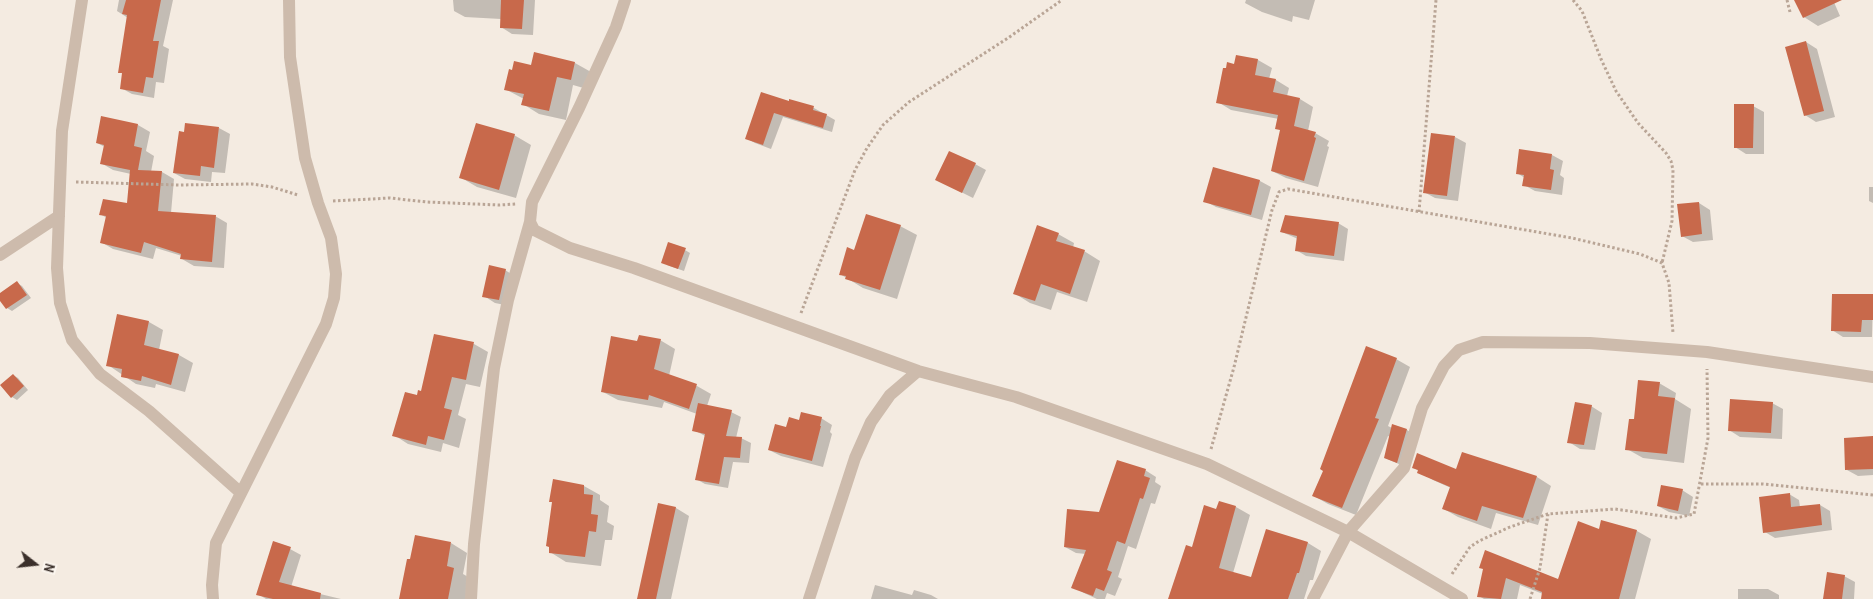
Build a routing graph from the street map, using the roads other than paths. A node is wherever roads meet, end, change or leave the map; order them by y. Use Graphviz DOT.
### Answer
graph roads {
  1 [pos="82,0"];
  2 [pos="289,0"];
  3 [pos="625,0"];
  4 [pos="59,216"];
  5 [pos="530,222"];
  6 [pos="0,255"];
  7 [pos="918,371"];
  8 [pos="1873,377"];
  9 [pos="241,493"];
  10 [pos="1348,532"];
  11 [pos="213,599"];
  12 [pos="471,599"];
  13 [pos="809,599"];
  14 [pos="1313,599"];
  15 [pos="1462,599"];
  1 -- 4 [label="street"];
  2 -- 9 [label="street"];
  3 -- 5 [label="street"];
  4 -- 6 [label="street"];
  4 -- 9 [label="street"];
  5 -- 7 [label="street"];
  5 -- 12 [label="street"];
  7 -- 10 [label="street"];
  7 -- 13 [label="street"];
  8 -- 10 [label="street"];
  9 -- 11 [label="street"];
  10 -- 14 [label="street"];
  10 -- 15 [label="street"];
}
